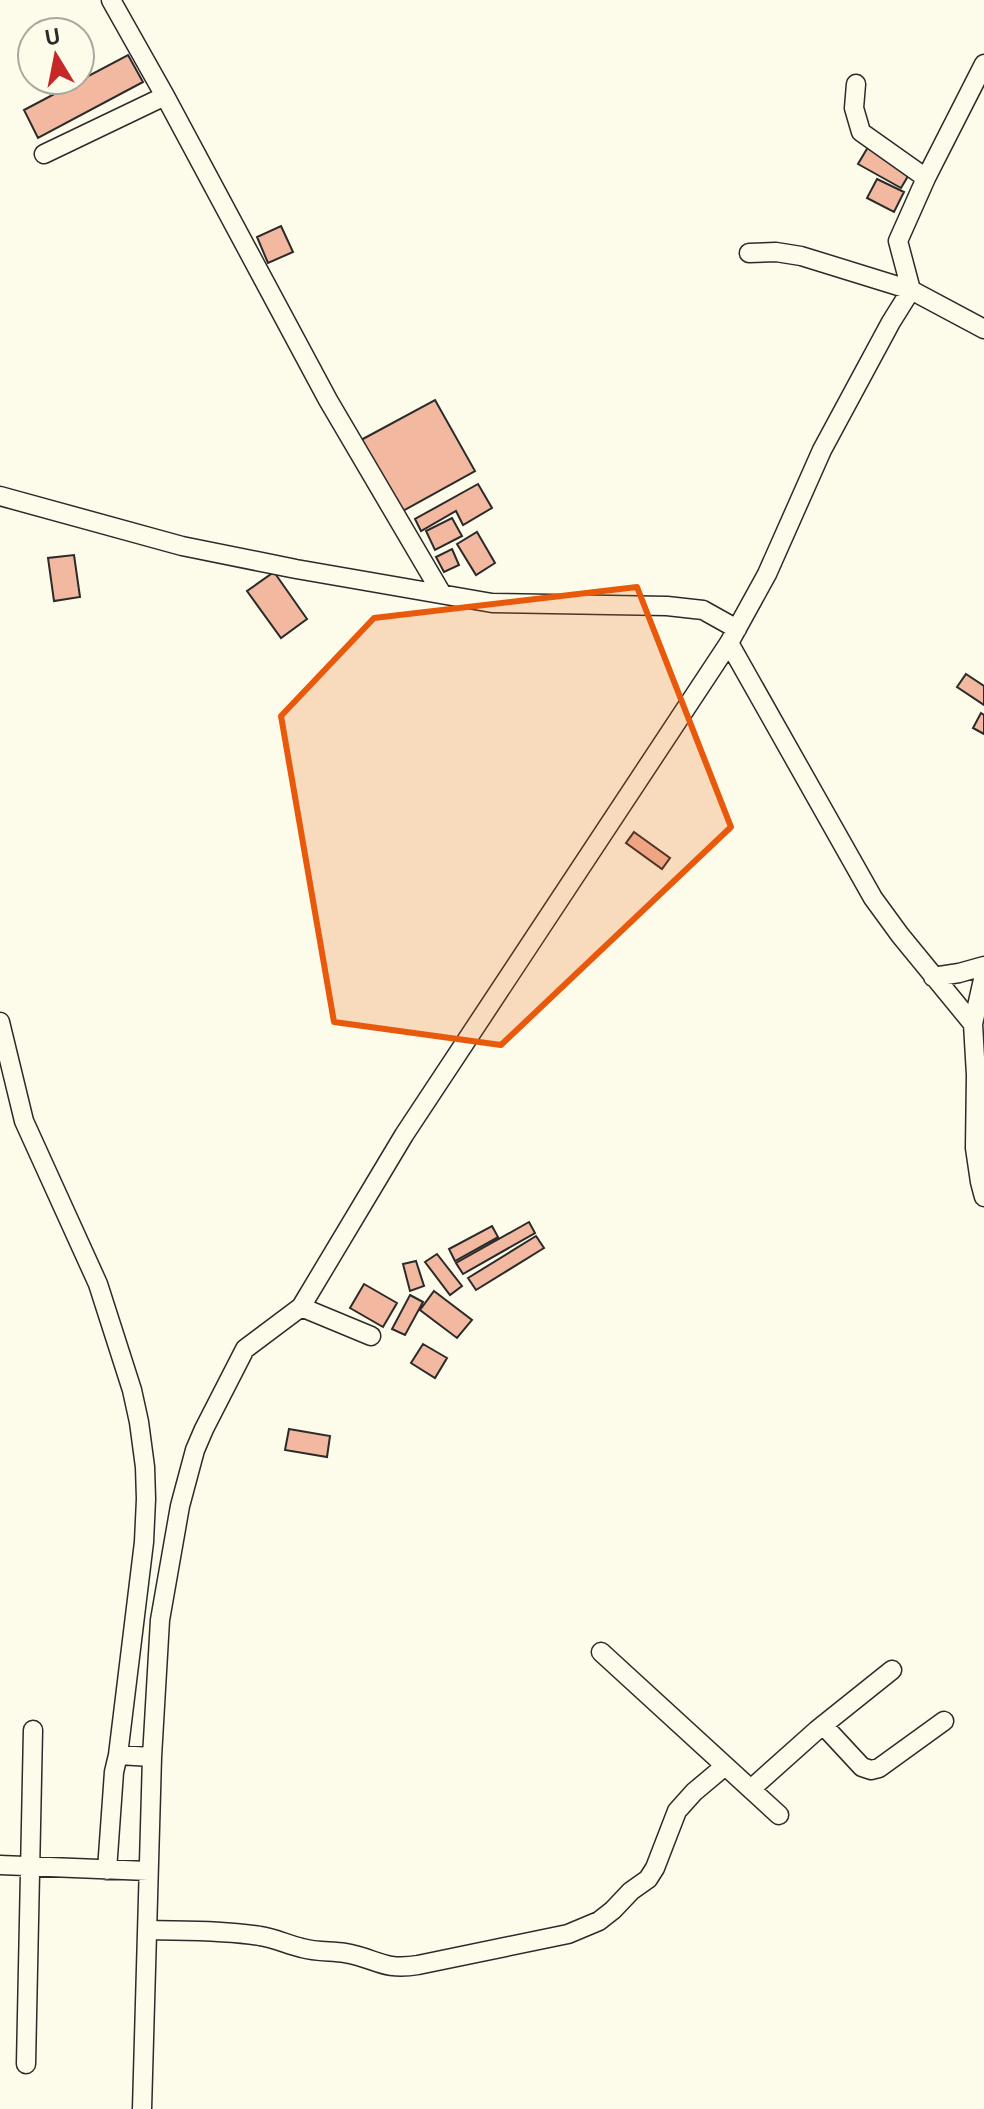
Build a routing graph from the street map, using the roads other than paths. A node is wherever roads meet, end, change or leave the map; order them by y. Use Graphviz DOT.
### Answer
graph roads {
  1 [pos="111,0"];
  2 [pos="984,64"];
  3 [pos="856,84"];
  4 [pos="165,96"];
  5 [pos="44,154"];
  6 [pos="926,178"];
  7 [pos="749,253"];
  8 [pos="911,290"];
  9 [pos="984,329"];
  10 [pos="0,496"];
  11 [pos="442,594"];
  12 [pos="733,636"];
  13 [pos="984,966"];
  14 [pos="984,975"];
  15 [pos="933,977"];
  16 [pos="0,1022"];
  17 [pos="973,1024"];
  18 [pos="984,1197"];
  19 [pos="301,1307"];
  20 [pos="371,1336"];
  21 [pos="601,1652"];
  22 [pos="892,1670"];
  23 [pos="944,1721"];
  24 [pos="823,1725"];
  25 [pos="33,1730"];
  26 [pos="118,1755"];
  27 [pos="152,1757"];
  28 [pos="725,1766"];
  29 [pos="751,1789"];
  30 [pos="779,1815"];
  31 [pos="0,1865"];
  32 [pos="30,1866"];
  33 [pos="107,1870"];
  34 [pos="148,1871"];
  35 [pos="148,1930"];
  36 [pos="26,2064"];
  37 [pos="142,2109"];
  1 -- 4 [label="street"];
  2 -- 6 [label="street"];
  3 -- 6 [label="street"];
  4 -- 5 [label="street"];
  4 -- 11 [label="street"];
  6 -- 8 [label="street"];
  7 -- 8 [label="street"];
  8 -- 9 [label="street"];
  8 -- 12 [label="street"];
  10 -- 11 [label="street"];
  11 -- 12 [label="street"];
  12 -- 15 [label="street"];
  12 -- 19 [label="street"];
  13 -- 15 [label="street"];
  14 -- 17 [label="street"];
  15 -- 17 [label="street"];
  16 -- 26 [label="street"];
  17 -- 18 [label="street"];
  19 -- 20 [label="street"];
  19 -- 27 [label="street"];
  21 -- 28 [label="street"];
  22 -- 24 [label="street"];
  23 -- 24 [label="street"];
  24 -- 29 [label="street"];
  25 -- 32 [label="street"];
  26 -- 27 [label="street"];
  26 -- 33 [label="street"];
  27 -- 34 [label="street"];
  28 -- 29 [label="street"];
  28 -- 35 [label="street"];
  29 -- 30 [label="street"];
  31 -- 32 [label="street"];
  32 -- 33 [label="street"];
  32 -- 36 [label="street"];
  33 -- 34 [label="street"];
  34 -- 35 [label="street"];
  35 -- 37 [label="street"];
}
